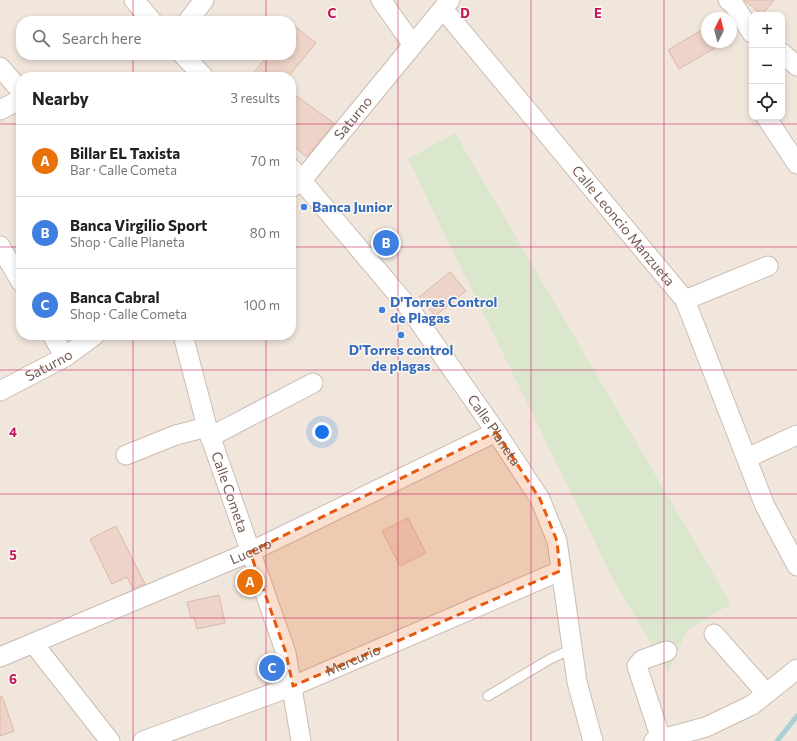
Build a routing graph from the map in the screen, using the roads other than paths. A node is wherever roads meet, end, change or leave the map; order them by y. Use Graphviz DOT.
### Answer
graph roads {
  1 [pos="134,0"];
  2 [pos="204,0"];
  3 [pos="381,0"];
  4 [pos="728,0"];
  5 [pos="446,4"];
  6 [pos="148,16"];
  7 [pos="192,16"];
  8 [pos="749,28"];
  9 [pos="413,45"];
  10 [pos="785,56"];
  11 [pos="189,60"];
  12 [pos="797,66"];
  13 [pos="0,67"];
  14 [pos="199,72"];
  15 [pos="16,85"];
  16 [pos="16,102"];
  17 [pos="0,110"];
  18 [pos="768,120"];
  19 [pos="797,164"];
  20 [pos="296,178"];
  21 [pos="296,180"];
  22 [pos="0,246"];
  23 [pos="768,266"];
  24 [pos="16,273"];
  25 [pos="685,300"];
  26 [pos="55,340"];
  27 [pos="88,340"];
  28 [pos="184,340"];
  29 [pos="65,357"];
  30 [pos="313,383"];
  31 [pos="0,390"];
  32 [pos="208,432"];
  33 [pos="496,432"];
  34 [pos="797,435"];
  35 [pos="126,455"];
  36 [pos="746,458"];
  37 [pos="250,552"];
  38 [pos="797,564"];
  39 [pos="560,571"];
  40 [pos="714,634"];
  41 [pos="33,643"];
  42 [pos="572,649"];
  43 [pos="667,651"];
  44 [pos="0,656"];
  45 [pos="797,669"];
  46 [pos="292,686"];
  47 [pos="766,693"];
  48 [pos="488,696"];
  49 [pos="657,740"];
  50 [pos="110,741"];
  51 [pos="143,741"];
  52 [pos="301,741"];
  53 [pos="593,741"];
  1 -- 6 [label="street"];
  2 -- 7 [label="street"];
  3 -- 9 [label="street"];
  4 -- 8 [label="street"];
  5 -- 9 [label="street, Calle Leoncio Manzueta"];
  5 -- 25 [label="street, Calle Leoncio Manzueta"];
  9 -- 20 [label="street, Saturno"];
  10 -- 12 [label="street"];
  11 -- 14 [label="street"];
  13 -- 15 [label="street"];
  16 -- 17 [label="street"];
  18 -- 19 [label="street"];
  21 -- 33 [label="street, Calle Planeta"];
  22 -- 24 [label="street"];
  23 -- 25 [label="street"];
  25 -- 36 [label="street, Calle Leoncio Manzueta"];
  26 -- 29 [label="street"];
  27 -- 29 [label="street, Saturno"];
  28 -- 32 [label="street, Calle Cometa"];
  29 -- 31 [label="street, Saturno"];
  30 -- 32 [label="street"];
  32 -- 35 [label="street"];
  32 -- 37 [label="street, Calle Cometa"];
  33 -- 37 [label="street, Lucero"];
  33 -- 39 [label="street, Calle Planeta"];
  34 -- 36 [label="street"];
  36 -- 38 [label="street, Calle Leoncio Manzueta"];
  37 -- 41 [label="street, Lucero"];
  37 -- 46 [label="street, Calle Cometa"];
  39 -- 42 [label="street, Calle Planeta"];
  39 -- 46 [label="street, Mercurio"];
  40 -- 47 [label="street"];
  41 -- 44 [label="street, Lucero"];
  41 -- 50 [label="street"];
  42 -- 48 [label="lane"];
  42 -- 53 [label="street, Calle Planeta"];
  43 -- 49 [label="street"];
  45 -- 47 [label="street"];
  46 -- 51 [label="street, Mercurio"];
  46 -- 52 [label="street, Calle Cometa"];
  47 -- 49 [label="street"];
}
